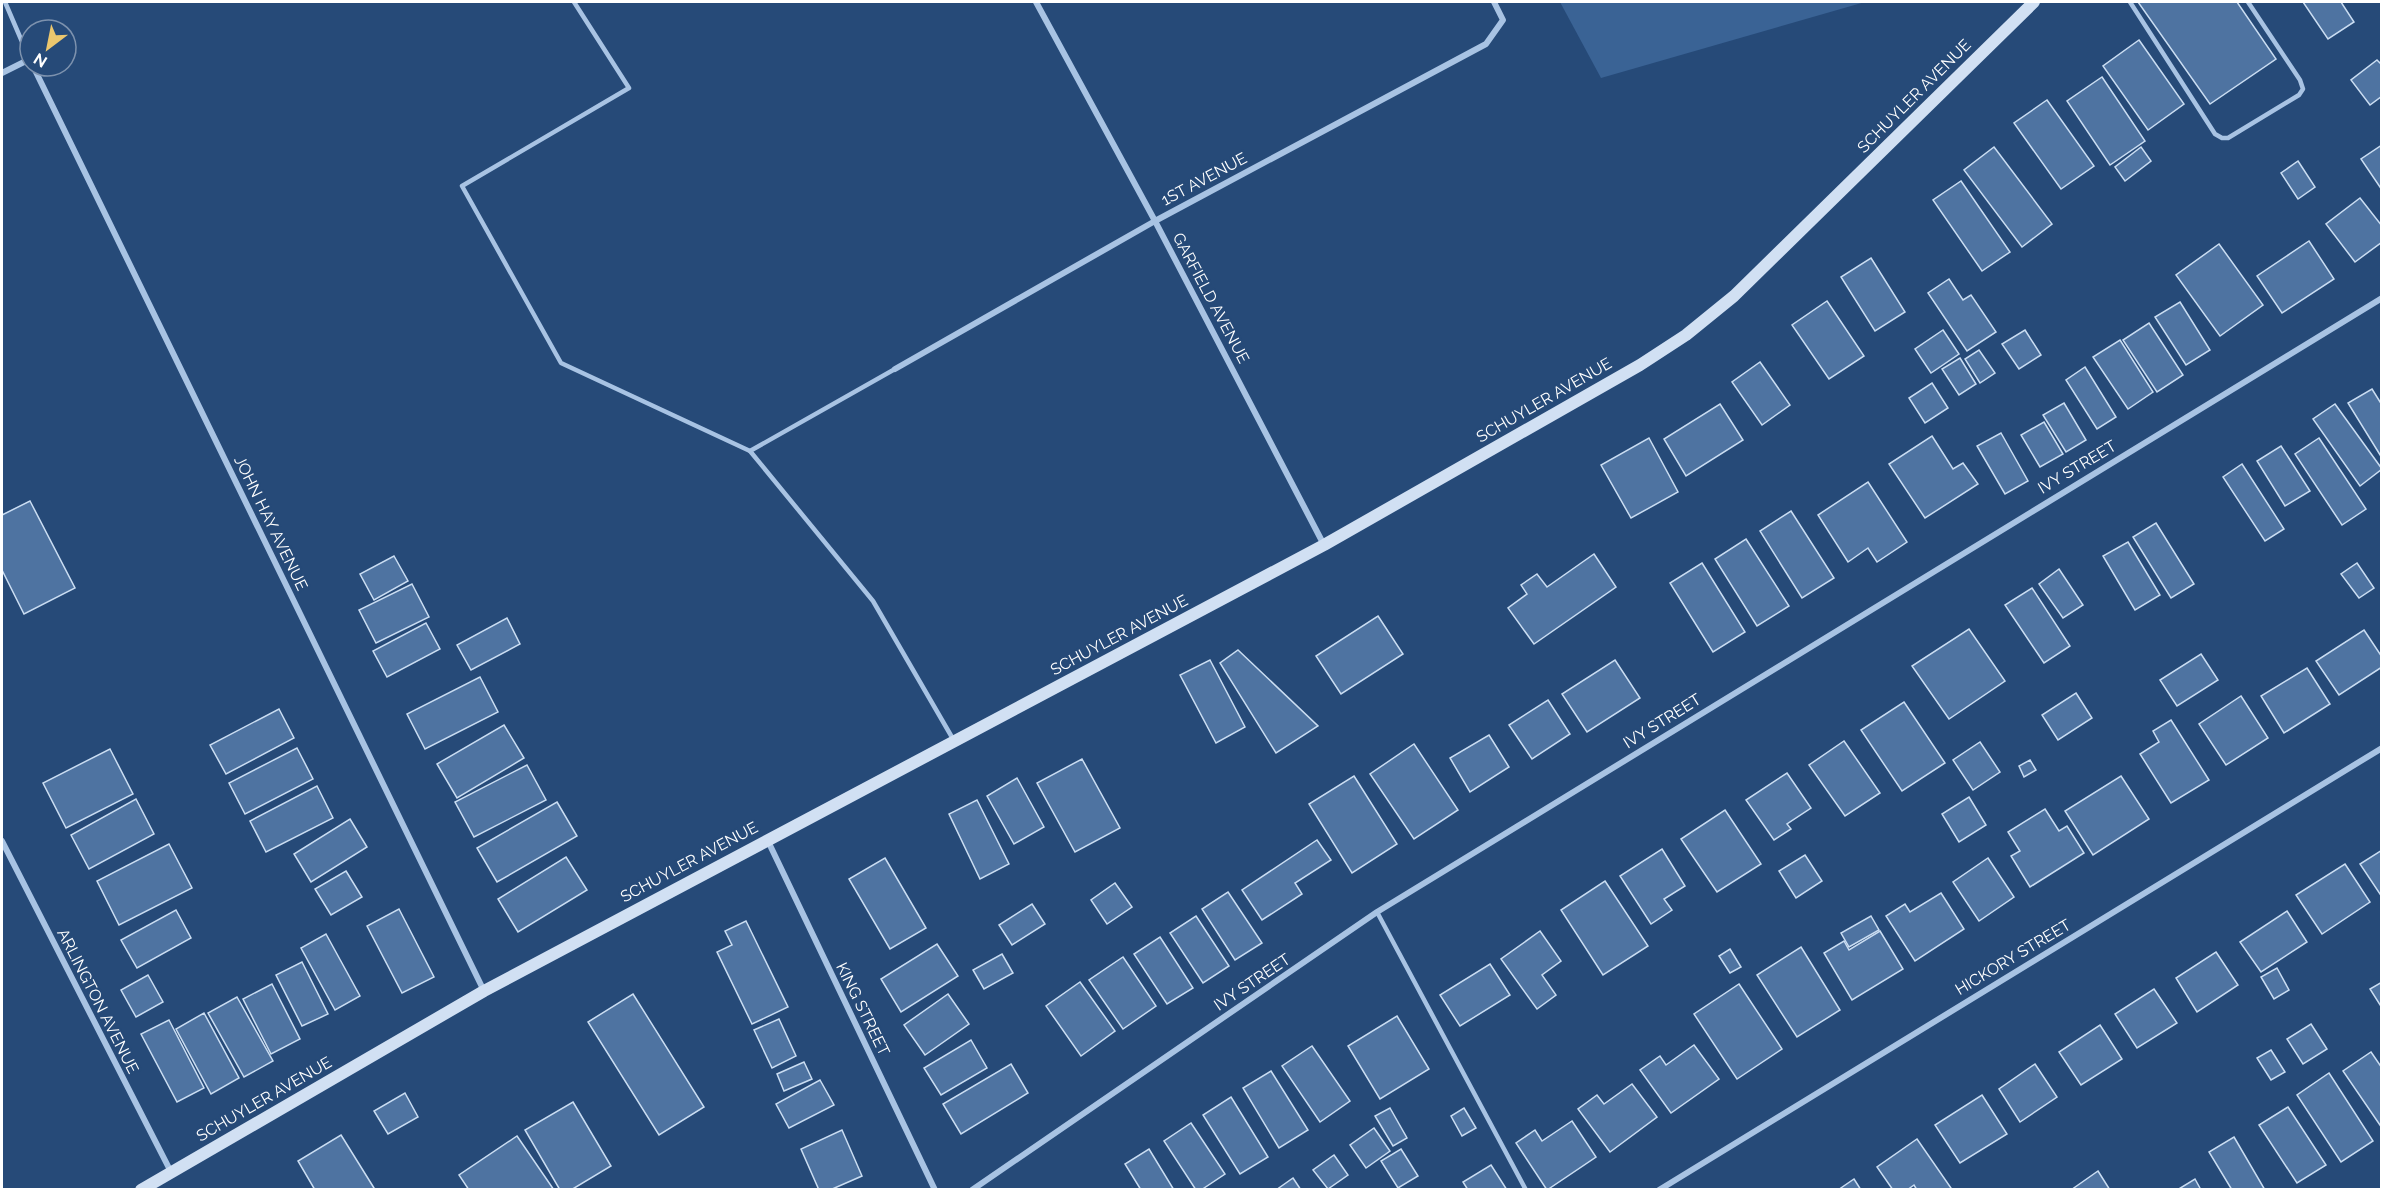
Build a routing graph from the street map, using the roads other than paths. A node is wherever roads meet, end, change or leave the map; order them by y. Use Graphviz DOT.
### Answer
graph roads {
  1 [pos="5,2"];
  2 [pos="574,2"];
  3 [pos="1036,2"];
  4 [pos="1494,2"];
  5 [pos="2034,2"];
  6 [pos="2130,2"];
  7 [pos="2247,2"];
  8 [pos="18,32"];
  9 [pos="18,65"];
  10 [pos="2,73"];
  11 [pos="39,78"];
  12 [pos="1155,221"];
  13 [pos="2382,298"];
  14 [pos="895,369"];
  15 [pos="750,451"];
  16 [pos="1324,545"];
  17 [pos="955,741"];
  18 [pos="2382,748"];
  19 [pos="767,839"];
  20 [pos="2,842"];
  21 [pos="1377,912"];
  22 [pos="484,992"];
  23 [pos="171,1172"];
  24 [pos="141,1190"];
  25 [pos="935,1190"];
  26 [pos="972,1190"];
  27 [pos="1526,1190"];
  28 [pos="1659,1190"];
  1 -- 8 [label="lane"];
  2 -- 15 [label="lane"];
  3 -- 12 [label="street, GARFIELD AVENUE"];
  4 -- 12 [label="street, 1ST AVENUE"];
  5 -- 16 [label="main road, SCHUYLER AVENUE"];
  6 -- 7 [label="lane"];
  9 -- 10 [label="street"];
  11 -- 22 [label="street, JOHN HAY AVENUE"];
  12 -- 14 [label="street, 1ST AVENUE"];
  12 -- 16 [label="street, GARFIELD AVENUE"];
  13 -- 21 [label="street, IVY STREET"];
  14 -- 15 [label="lane"];
  15 -- 17 [label="lane"];
  16 -- 17 [label="main road, SCHUYLER AVENUE"];
  17 -- 19 [label="main road, SCHUYLER AVENUE"];
  18 -- 28 [label="street, HICKORY STREET"];
  19 -- 22 [label="main road, SCHUYLER AVENUE"];
  19 -- 25 [label="street, KING STREET"];
  20 -- 23 [label="street, ARLINGTON AVENUE"];
  21 -- 26 [label="street, IVY STREET"];
  21 -- 27 [label="lane"];
  22 -- 23 [label="main road, SCHUYLER AVENUE"];
  23 -- 24 [label="main road, SCHUYLER AVENUE"];
}
